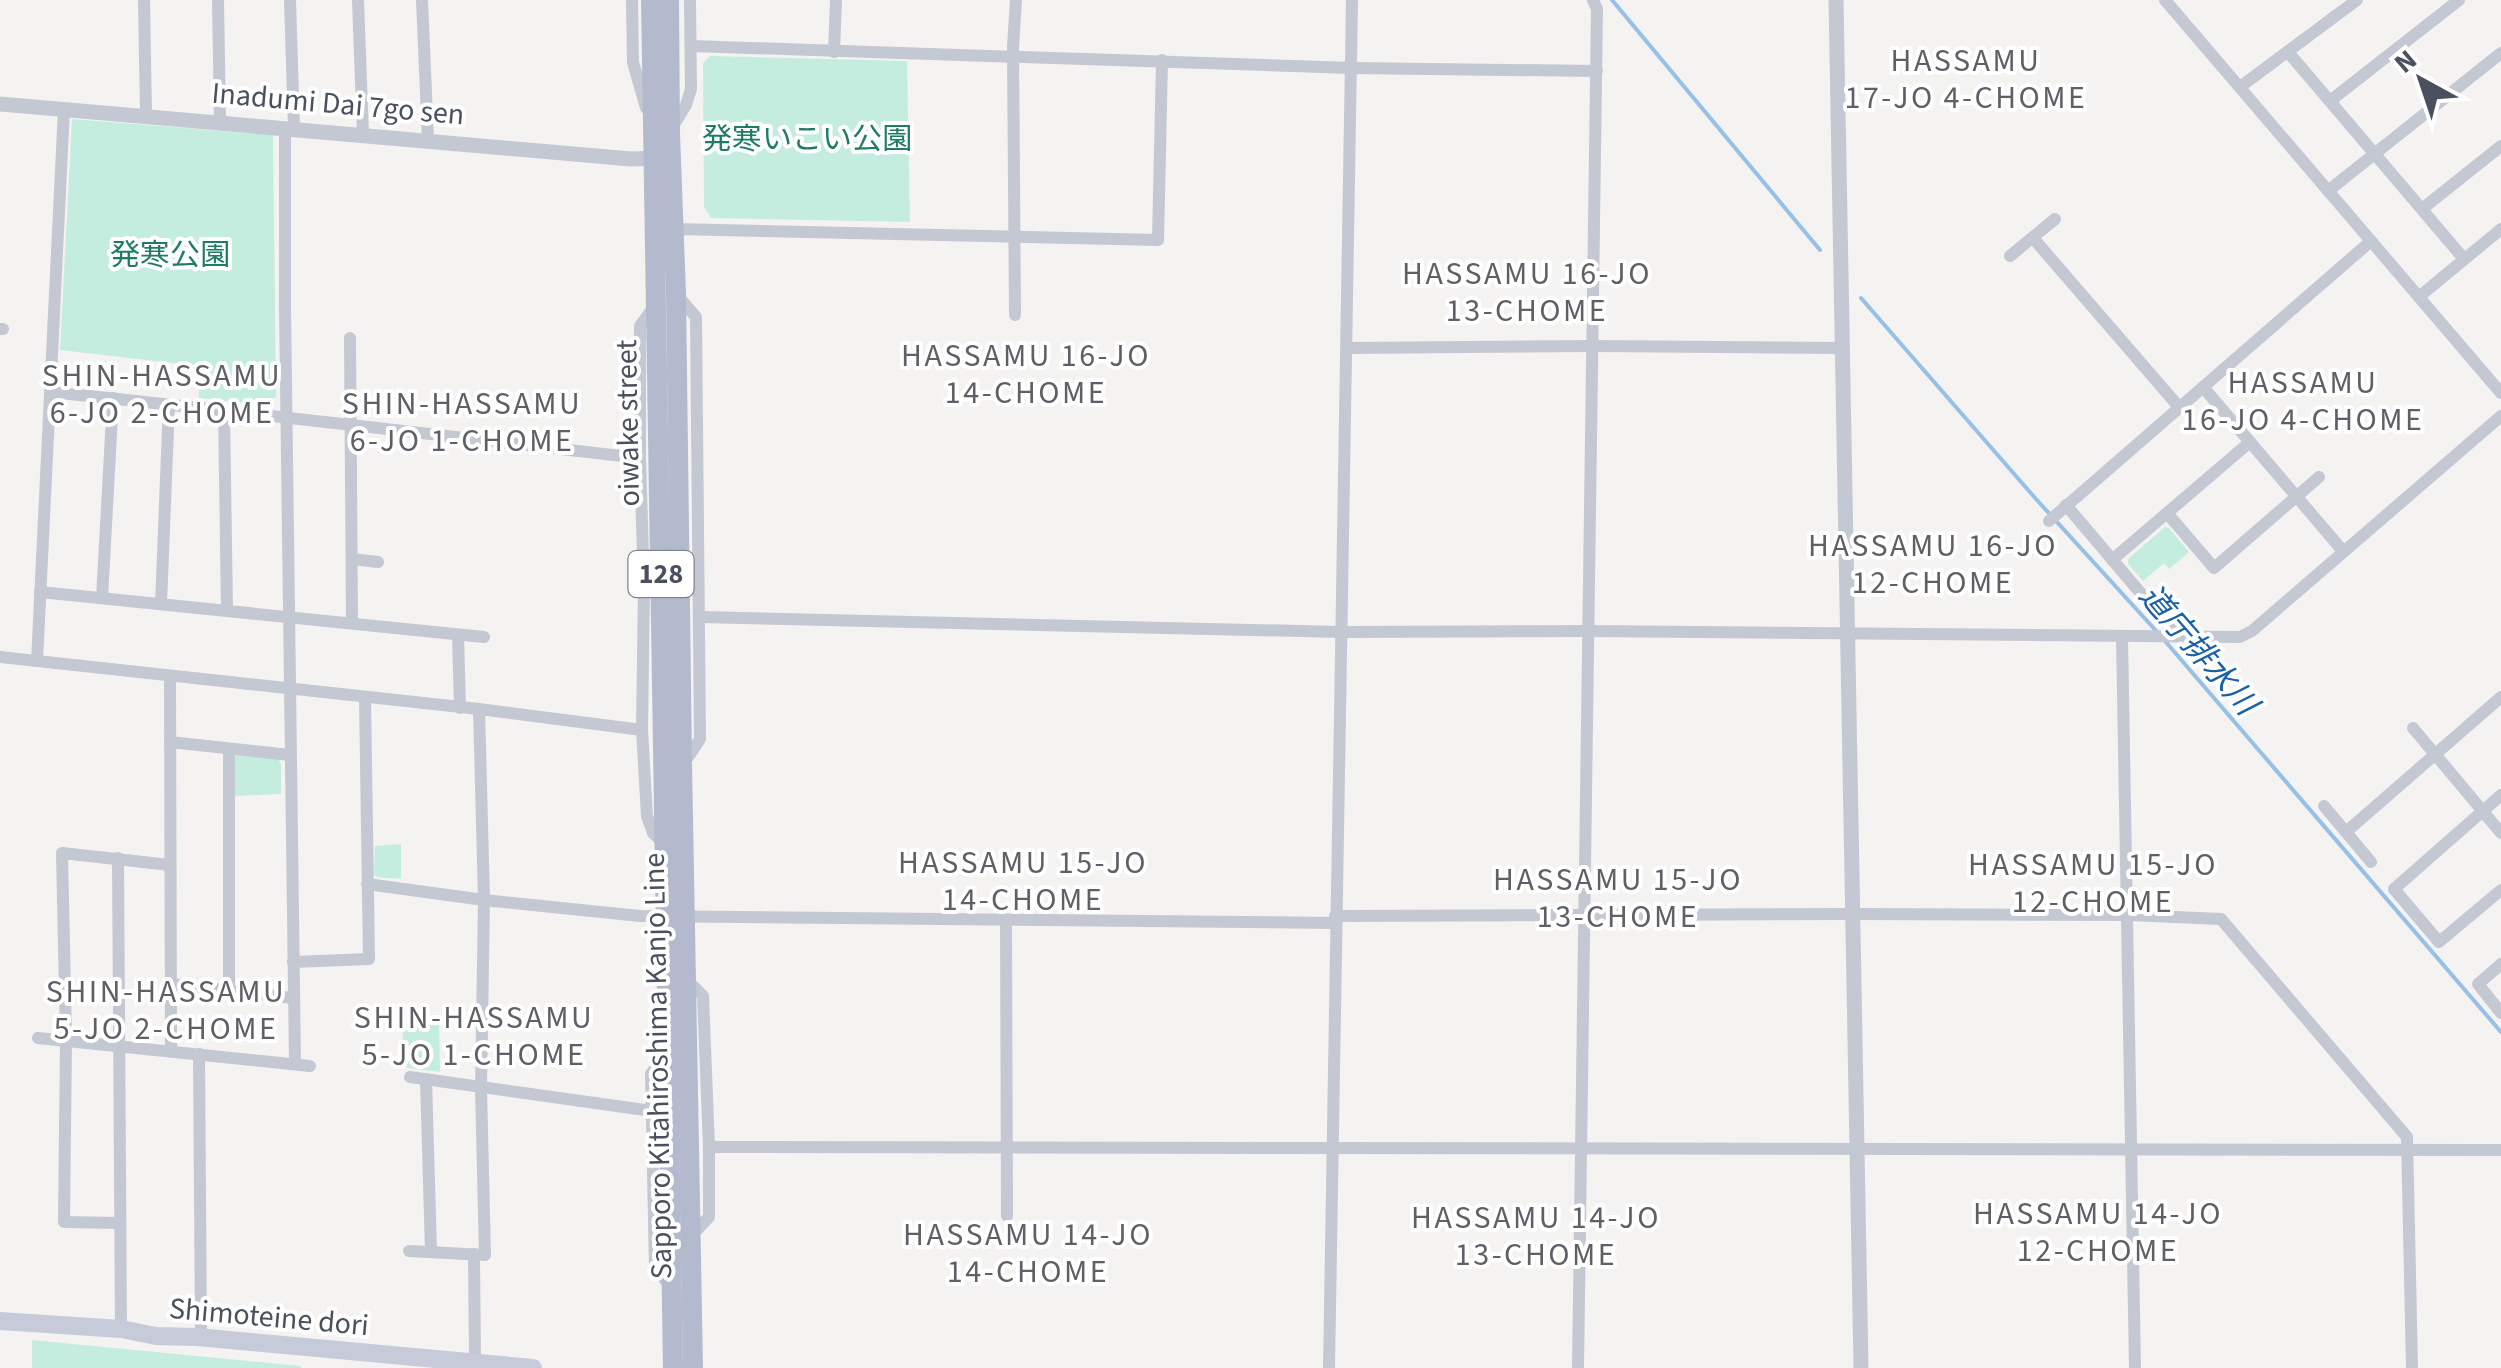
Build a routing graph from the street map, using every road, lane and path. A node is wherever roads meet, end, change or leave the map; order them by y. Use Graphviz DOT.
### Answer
graph roads {
  1 [pos="144,0"];
  2 [pos="218,0"];
  3 [pos="290,0"];
  4 [pos="358,0"];
  5 [pos="422,0"];
  6 [pos="632,0"];
  7 [pos="651,0"];
  8 [pos="668,0"];
  9 [pos="690,0"];
  10 [pos="836,0"];
  11 [pos="1016,0"];
  12 [pos="1352,0"];
  13 [pos="1593,0"];
  14 [pos="1836,0"];
  15 [pos="2164,0"];
  16 [pos="2357,0"];
  17 [pos="2459,0"];
  18 [pos="691,46"];
  19 [pos="834,52"];
  20 [pos="2288,52"];
  21 [pos="2501,54"];
  22 [pos="1014,56"];
  23 [pos="1162,60"];
  24 [pos="1350,68"];
  25 [pos="1596,71"];
  26 [pos="2240,87"];
  27 [pos="2330,101"];
  28 [pos="0,104"];
  29 [pos="64,109"];
  30 [pos="146,115"];
  31 [pos="220,121"];
  32 [pos="290,129"];
  33 [pos="662,133"];
  34 [pos="363,135"];
  35 [pos="428,140"];
  36 [pos="2501,146"];
  37 [pos="2374,153"];
  38 [pos="663,158"];
  39 [pos="2328,191"];
  40 [pos="2422,209"];
  41 [pos="2055,219"];
  42 [pos="674,228"];
  43 [pos="2501,229"];
  44 [pos="1014,235"];
  45 [pos="2033,238"];
  46 [pos="2371,241"];
  47 [pos="2010,256"];
  48 [pos="2464,259"];
  49 [pos="676,294"];
  50 [pos="2420,296"];
  51 [pos="656,303"];
  52 [pos="1015,315"];
  53 [pos="350,338"];
  54 [pos="1592,346"];
  55 [pos="1346,348"];
  56 [pos="1842,348"];
  57 [pos="2203,387"];
  58 [pos="50,392"];
  59 [pos="2501,393"];
  60 [pos="114,398"];
  61 [pos="169,404"];
  62 [pos="2179,408"];
  63 [pos="224,410"];
  64 [pos="2501,416"];
  65 [pos="287,419"];
  66 [pos="350,426"];
  67 [pos="2250,442"];
  68 [pos="640,458"];
  69 [pos="2319,477"];
  70 [pos="2296,496"];
  71 [pos="2064,507"];
  72 [pos="2166,513"];
  73 [pos="2048,521"];
  74 [pos="2343,551"];
  75 [pos="352,560"];
  76 [pos="2112,560"];
  77 [pos="378,562"];
  78 [pos="40,592"];
  79 [pos="102,598"];
  80 [pos="160,604"];
  81 [pos="227,610"];
  82 [pos="290,617"];
  83 [pos="701,618"];
  84 [pos="352,623"];
  85 [pos="1588,631"];
  86 [pos="1340,632"];
  87 [pos="1848,633"];
  88 [pos="458,634"];
  89 [pos="2122,636"];
  90 [pos="2173,636"];
  91 [pos="484,637"];
  92 [pos="0,657"];
  93 [pos="36,661"];
  94 [pos="170,676"];
  95 [pos="290,689"];
  96 [pos="2501,697"];
  97 [pos="365,698"];
  98 [pos="460,708"];
  99 [pos="478,709"];
  100 [pos="2413,728"];
  101 [pos="642,730"];
  102 [pos="170,742"];
  103 [pos="229,748"];
  104 [pos="2435,754"];
  105 [pos="290,756"];
  106 [pos="682,762"];
  107 [pos="2501,795"];
  108 [pos="2324,806"];
  109 [pos="2483,811"];
  110 [pos="2346,832"];
  111 [pos="2501,833"];
  112 [pos="665,844"];
  113 [pos="118,858"];
  114 [pos="2371,862"];
  115 [pos="170,865"];
  116 [pos="367,884"];
  117 [pos="2501,890"];
  118 [pos="484,900"];
  119 [pos="1852,914"];
  120 [pos="676,915"];
  121 [pos="1584,916"];
  122 [pos="2129,916"];
  123 [pos="1006,919"];
  124 [pos="1335,920"];
  125 [pos="293,962"];
  126 [pos="2501,964"];
  127 [pos="686,980"];
  128 [pos="171,984"];
  129 [pos="228,989"];
  130 [pos="293,998"];
  131 [pos="2501,1013"];
  132 [pos="38,1038"];
  133 [pos="66,1040"];
  134 [pos="120,1046"];
  135 [pos="668,1049"];
  136 [pos="172,1050"];
  137 [pos="199,1054"];
  138 [pos="410,1077"];
  139 [pos="426,1079"];
  140 [pos="482,1088"];
  141 [pos="652,1111"];
  142 [pos="709,1147"];
  143 [pos="1581,1147"];
  144 [pos="1332,1148"];
  145 [pos="2132,1148"];
  146 [pos="1006,1149"];
  147 [pos="1857,1149"];
  148 [pos="2408,1149"];
  149 [pos="2501,1150"];
  150 [pos="1007,1216"];
  151 [pos="120,1223"];
  152 [pos="691,1236"];
  153 [pos="409,1251"];
  154 [pos="431,1252"];
  155 [pos="474,1254"];
  156 [pos="672,1289"];
  157 [pos="0,1321"];
  158 [pos="122,1330"];
  159 [pos="202,1337"];
  160 [pos="475,1362"];
  161 [pos="533,1368"];
  162 [pos="673,1368"];
  163 [pos="693,1368"];
  164 [pos="1329,1368"];
  165 [pos="1578,1368"];
  166 [pos="1861,1368"];
  167 [pos="2136,1368"];
  168 [pos="2412,1368"];
  1 -- 30 [label="street"];
  2 -- 31 [label="street"];
  3 -- 32 [label="street"];
  4 -- 34 [label="street"];
  5 -- 35 [label="street"];
  6 -- 33 [label="street"];
  7 -- 33 [label="main road, oiwake street / 128"];
  8 -- 33 [label="main road, oiwake street / 128"];
  9 -- 18 [label="street"];
  10 -- 19 [label="street"];
  11 -- 22 [label="street"];
  12 -- 24 [label="street"];
  13 -- 25 [label="street"];
  14 -- 56 [label="street"];
  15 -- 26 [label="street"];
  16 -- 20 [label="street"];
  17 -- 27 [label="street"];
  18 -- 19 [label="street"];
  18 -- 33 [label="street"];
  19 -- 22 [label="street"];
  20 -- 26 [label="street"];
  20 -- 27 [label="street"];
  21 -- 37 [label="street"];
  22 -- 23 [label="street"];
  22 -- 44 [label="street"];
  23 -- 24 [label="street"];
  23 -- 44 [label="street"];
  24 -- 25 [label="street"];
  24 -- 55 [label="street"];
  25 -- 54 [label="street"];
  26 -- 39 [label="street"];
  27 -- 37 [label="street"];
  28 -- 29 [label="street, Inadumi Dai 7go sen"];
  29 -- 30 [label="street, Inadumi Dai 7go sen"];
  29 -- 58 [label="street"];
  30 -- 31 [label="street, Inadumi Dai 7go sen"];
  31 -- 32 [label="street, Inadumi Dai 7go sen"];
  32 -- 34 [label="street, Inadumi Dai 7go sen"];
  32 -- 65 [label="street"];
  33 -- 38 [label="main road, oiwake street / 128"];
  34 -- 35 [label="street, Inadumi Dai 7go sen"];
  35 -- 38 [label="street, Inadumi Dai 7go sen"];
  36 -- 40 [label="street"];
  37 -- 39 [label="street"];
  37 -- 40 [label="street"];
  38 -- 42 [label="main road, 128"];
  38 -- 51 [label="main road, oiwake street / 128"];
  39 -- 46 [label="street"];
  40 -- 48 [label="street"];
  41 -- 45 [label="street"];
  42 -- 44 [label="street"];
  42 -- 49 [label="main road, 128"];
  43 -- 48 [label="street"];
  44 -- 52 [label="street"];
  45 -- 47 [label="street"];
  45 -- 62 [label="street"];
  46 -- 50 [label="street"];
  46 -- 57 [label="street"];
  48 -- 50 [label="street"];
  49 -- 83 [label="street"];
  49 -- 106 [label="main road, oiwake street / 128"];
  50 -- 59 [label="street"];
  51 -- 68 [label="street"];
  51 -- 112 [label="main road, oiwake street / 128"];
  53 -- 66 [label="street"];
  54 -- 55 [label="street"];
  54 -- 56 [label="street"];
  54 -- 85 [label="street"];
  55 -- 86 [label="street"];
  56 -- 87 [label="street"];
  57 -- 62 [label="street"];
  57 -- 67 [label="street"];
  58 -- 60 [label="street"];
  58 -- 78 [label="street"];
  60 -- 61 [label="street"];
  60 -- 79 [label="street"];
  61 -- 63 [label="street"];
  61 -- 80 [label="street"];
  62 -- 71 [label="street"];
  63 -- 65 [label="street"];
  63 -- 81 [label="street"];
  64 -- 74 [label="street"];
  65 -- 66 [label="street"];
  65 -- 82 [label="street"];
  66 -- 68 [label="street"];
  66 -- 75 [label="street"];
  67 -- 70 [label="street"];
  67 -- 72 [label="street"];
  68 -- 101 [label="street"];
  69 -- 70 [label="street"];
  70 -- 72 [label="street"];
  70 -- 74 [label="street"];
  71 -- 73 [label="street"];
  71 -- 76 [label="street"];
  72 -- 76 [label="street"];
  74 -- 90 [label="street"];
  75 -- 77 [label="street"];
  75 -- 84 [label="street"];
  76 -- 90 [label="street"];
  78 -- 79 [label="street"];
  78 -- 93 [label="street"];
  79 -- 80 [label="street"];
  80 -- 81 [label="street"];
  81 -- 82 [label="street"];
  82 -- 84 [label="street"];
  82 -- 95 [label="street"];
  83 -- 86 [label="street"];
  83 -- 106 [label="street"];
  84 -- 88 [label="street"];
  85 -- 86 [label="street"];
  85 -- 87 [label="street"];
  85 -- 121 [label="street"];
  86 -- 124 [label="street"];
  87 -- 89 [label="street"];
  87 -- 119 [label="street"];
  88 -- 91 [label="street"];
  88 -- 98 [label="street"];
  89 -- 90 [label="street"];
  89 -- 122 [label="street"];
  92 -- 93 [label="street"];
  93 -- 94 [label="street"];
  94 -- 95 [label="street"];
  94 -- 102 [label="street"];
  95 -- 97 [label="street"];
  95 -- 105 [label="street"];
  96 -- 104 [label="street"];
  97 -- 98 [label="street"];
  97 -- 116 [label="street"];
  98 -- 99 [label="street"];
  99 -- 101 [label="street"];
  99 -- 118 [label="street"];
  100 -- 104 [label="street"];
  101 -- 112 [label="street"];
  102 -- 103 [label="street"];
  102 -- 115 [label="street"];
  103 -- 105 [label="street"];
  103 -- 129 [label="street"];
  104 -- 109 [label="street"];
  104 -- 110 [label="street"];
  105 -- 125 [label="street"];
  106 -- 120 [label="main road, Sapporo Kitahiroshima Kanjo Line / 128"];
  107 -- 109 [label="street"];
  108 -- 110 [label="street"];
  109 -- 111 [label="street"];
  109 -- 117 [label="street"];
  110 -- 114 [label="street"];
  112 -- 120 [label="main road, Sapporo Kitahiroshima Kanjo Line / 128"];
  113 -- 115 [label="street"];
  113 -- 133 [label="street"];
  113 -- 134 [label="street"];
  115 -- 128 [label="street"];
  116 -- 118 [label="street"];
  116 -- 125 [label="street"];
  118 -- 120 [label="street"];
  118 -- 140 [label="street"];
  119 -- 121 [label="street"];
  119 -- 122 [label="street"];
  119 -- 147 [label="street"];
  120 -- 123 [label="street"];
  120 -- 127 [label="main road, Sapporo Kitahiroshima Kanjo Line / 128"];
  120 -- 135 [label="main road, Sapporo Kitahiroshima Kanjo Line / 128"];
  121 -- 124 [label="street"];
  121 -- 143 [label="street"];
  122 -- 145 [label="street"];
  122 -- 148 [label="street"];
  123 -- 124 [label="street"];
  123 -- 146 [label="street"];
  124 -- 144 [label="street"];
  125 -- 130 [label="street"];
  126 -- 131 [label="street"];
  127 -- 142 [label="street"];
  127 -- 152 [label="main road, Sapporo Kitahiroshima Kanjo Line / 128"];
  128 -- 129 [label="street"];
  128 -- 136 [label="street"];
  129 -- 130 [label="street"];
  130 -- 137 [label="street"];
  132 -- 133 [label="street"];
  133 -- 134 [label="street"];
  133 -- 151 [label="street"];
  134 -- 136 [label="street"];
  134 -- 151 [label="street"];
  135 -- 141 [label="street"];
  135 -- 156 [label="main road, Sapporo Kitahiroshima Kanjo Line / 128"];
  136 -- 137 [label="street"];
  137 -- 159 [label="street"];
  138 -- 139 [label="street"];
  139 -- 140 [label="street"];
  139 -- 154 [label="street"];
  140 -- 141 [label="street"];
  140 -- 155 [label="street"];
  141 -- 156 [label="street"];
  142 -- 146 [label="street"];
  142 -- 152 [label="street"];
  143 -- 144 [label="street"];
  143 -- 147 [label="street"];
  143 -- 165 [label="street"];
  144 -- 146 [label="street"];
  144 -- 164 [label="street"];
  145 -- 147 [label="street"];
  145 -- 148 [label="street"];
  145 -- 167 [label="street"];
  146 -- 150 [label="street"];
  147 -- 166 [label="street"];
  148 -- 149 [label="street"];
  148 -- 168 [label="street"];
  151 -- 158 [label="street"];
  152 -- 163 [label="main road, Sapporo Kitahiroshima Kanjo Line / 128"];
  153 -- 154 [label="street"];
  154 -- 155 [label="street"];
  155 -- 160 [label="street"];
  156 -- 162 [label="main road, Sapporo Kitahiroshima Kanjo Line / 128"];
  157 -- 158 [label="main road, Shimoteine dori"];
  158 -- 159 [label="main road, Shimoteine dori"];
  159 -- 160 [label="main road, Shimoteine dori"];
  160 -- 161 [label="main road, Shimoteine dori"];
}
